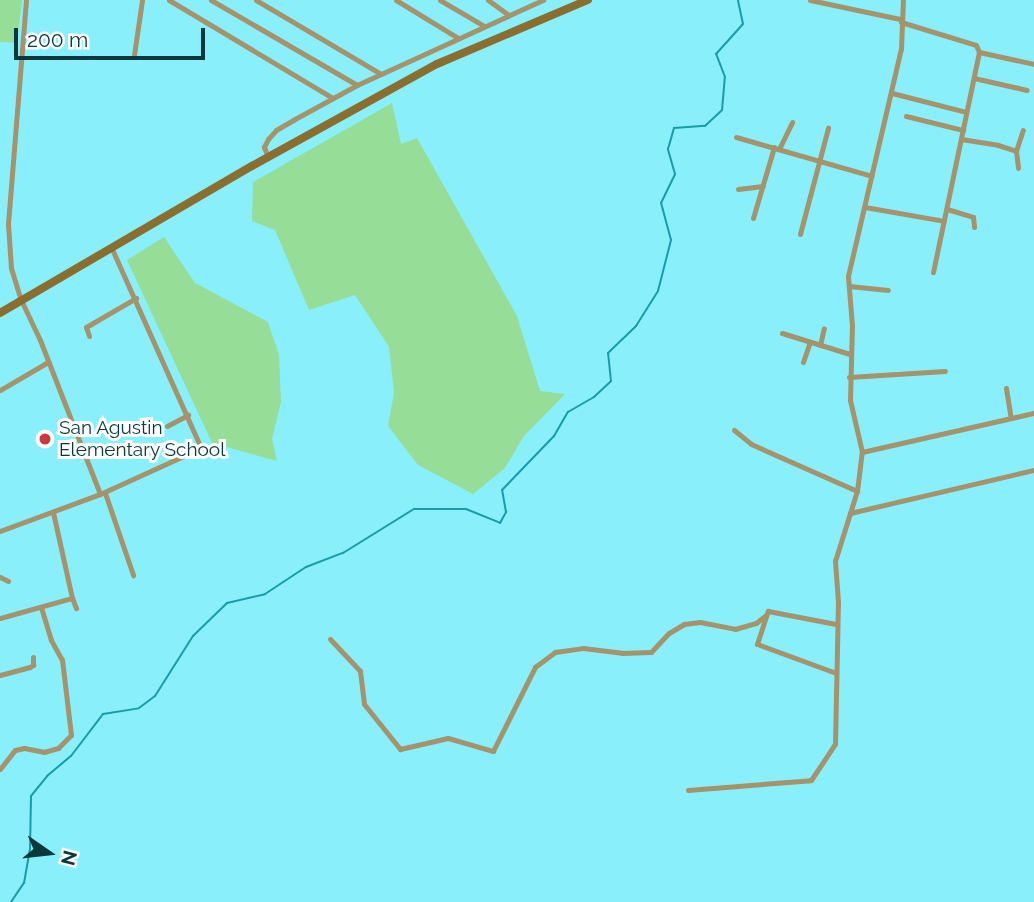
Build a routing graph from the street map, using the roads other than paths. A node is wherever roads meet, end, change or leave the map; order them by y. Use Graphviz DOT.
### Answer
graph roads {
  1 [pos="26,0"];
  2 [pos="142,0"];
  3 [pos="169,0"];
  4 [pos="211,0"];
  5 [pos="256,0"];
  6 [pos="396,0"];
  7 [pos="440,0"];
  8 [pos="488,0"];
  9 [pos="543,0"];
  10 [pos="588,0"];
  11 [pos="810,0"];
  12 [pos="903,0"];
  13 [pos="509,15"];
  14 [pos="900,20"];
  15 [pos="484,26"];
  16 [pos="458,38"];
  17 [pos="979,52"];
  18 [pos="134,55"];
  19 [pos="1034,64"];
  20 [pos="381,74"];
  21 [pos="974,78"];
  22 [pos="357,85"];
  23 [pos="1027,90"];
  24 [pos="891,93"];
  25 [pos="333,98"];
  26 [pos="966,112"];
  27 [pos="906,116"];
  28 [pos="792,122"];
  29 [pos="828,128"];
  30 [pos="963,130"];
  31 [pos="1023,130"];
  32 [pos="736,137"];
  33 [pos="961,139"];
  34 [pos="776,148"];
  35 [pos="1016,151"];
  36 [pos="268,157"];
  37 [pos="821,160"];
  38 [pos="1018,168"];
  39 [pos="872,176"];
  40 [pos="763,186"];
  41 [pos="738,189"];
  42 [pos="865,207"];
  43 [pos="947,209"];
  44 [pos="753,218"];
  45 [pos="944,220"];
  46 [pos="974,227"];
  47 [pos="800,234"];
  48 [pos="8,247"];
  49 [pos="0,248"];
  50 [pos="112,249"];
  51 [pos="933,272"];
  52 [pos="849,286"];
  53 [pos="888,290"];
  54 [pos="136,298"];
  55 [pos="21,300"];
  56 [pos="0,313"];
  57 [pos="824,328"];
  58 [pos="782,333"];
  59 [pos="89,336"];
  60 [pos="810,342"];
  61 [pos="820,345"];
  62 [pos="850,355"];
  63 [pos="48,362"];
  64 [pos="803,362"];
  65 [pos="945,371"];
  66 [pos="849,377"];
  67 [pos="1006,388"];
  68 [pos="0,390"];
  69 [pos="1034,413"];
  70 [pos="188,415"];
  71 [pos="1011,418"];
  72 [pos="167,426"];
  73 [pos="734,430"];
  74 [pos="862,452"];
  75 [pos="1034,470"];
  76 [pos="857,491"];
  77 [pos="102,494"];
  78 [pos="53,512"];
  79 [pos="850,513"];
  80 [pos="0,531"];
  81 [pos="133,575"];
  82 [pos="0,577"];
  83 [pos="8,581"];
  84 [pos="72,598"];
  85 [pos="41,607"];
  86 [pos="75,608"];
  87 [pos="766,615"];
  88 [pos="0,618"];
  89 [pos="836,624"];
  90 [pos="330,639"];
  91 [pos="33,657"];
  92 [pos="836,673"];
  93 [pos="0,675"];
  94 [pos="0,769"];
  95 [pos="688,790"];
  1 -- 48 [label="street"];
  2 -- 18 [label="street"];
  3 -- 25 [label="street"];
  4 -- 22 [label="street"];
  5 -- 20 [label="street"];
  6 -- 16 [label="street"];
  7 -- 15 [label="street"];
  8 -- 13 [label="street"];
  9 -- 13 [label="street"];
  10 -- 36 [label="street"];
  11 -- 14 [label="street"];
  12 -- 14 [label="street"];
  13 -- 15 [label="street"];
  14 -- 17 [label="street"];
  14 -- 24 [label="street"];
  15 -- 16 [label="street"];
  16 -- 20 [label="street"];
  17 -- 19 [label="street"];
  17 -- 21 [label="street"];
  20 -- 22 [label="street"];
  21 -- 23 [label="street"];
  21 -- 26 [label="street"];
  22 -- 25 [label="street"];
  24 -- 26 [label="street"];
  24 -- 39 [label="street"];
  25 -- 36 [label="street"];
  26 -- 30 [label="street"];
  27 -- 30 [label="street"];
  28 -- 34 [label="street"];
  29 -- 37 [label="street"];
  30 -- 33 [label="street"];
  31 -- 35 [label="street"];
  32 -- 34 [label="street"];
  33 -- 35 [label="street"];
  33 -- 43 [label="street"];
  34 -- 37 [label="street"];
  34 -- 40 [label="street"];
  35 -- 38 [label="street"];
  36 -- 50 [label="street"];
  37 -- 39 [label="street"];
  37 -- 47 [label="street"];
  39 -- 42 [label="street"];
  40 -- 41 [label="street"];
  40 -- 44 [label="street"];
  42 -- 45 [label="street"];
  42 -- 52 [label="street"];
  43 -- 45 [label="street"];
  43 -- 46 [label="street"];
  45 -- 51 [label="street"];
  48 -- 49 [label="street"];
  48 -- 55 [label="street"];
  50 -- 54 [label="street"];
  50 -- 55 [label="street"];
  52 -- 53 [label="street"];
  52 -- 62 [label="street"];
  54 -- 59 [label="street"];
  54 -- 70 [label="street"];
  55 -- 56 [label="street"];
  55 -- 63 [label="street"];
  57 -- 61 [label="street"];
  58 -- 60 [label="street"];
  60 -- 61 [label="street"];
  60 -- 64 [label="street"];
  61 -- 62 [label="street"];
  62 -- 66 [label="street"];
  63 -- 68 [label="street"];
  63 -- 77 [label="street"];
  65 -- 66 [label="street"];
  66 -- 74 [label="street"];
  67 -- 71 [label="street"];
  69 -- 71 [label="street"];
  70 -- 72 [label="street"];
  70 -- 77 [label="street"];
  71 -- 74 [label="street"];
  73 -- 76 [label="street"];
  74 -- 76 [label="street"];
  75 -- 79 [label="street"];
  76 -- 79 [label="street"];
  77 -- 78 [label="street"];
  77 -- 81 [label="street"];
  78 -- 80 [label="street"];
  78 -- 84 [label="street"];
  79 -- 89 [label="street"];
  82 -- 83 [label="street"];
  84 -- 85 [label="street"];
  84 -- 86 [label="street"];
  85 -- 88 [label="street"];
  85 -- 94 [label="street"];
  87 -- 89 [label="street"];
  87 -- 90 [label="street"];
  87 -- 92 [label="street"];
  89 -- 92 [label="street"];
  91 -- 93 [label="street"];
  92 -- 95 [label="street"];
}
